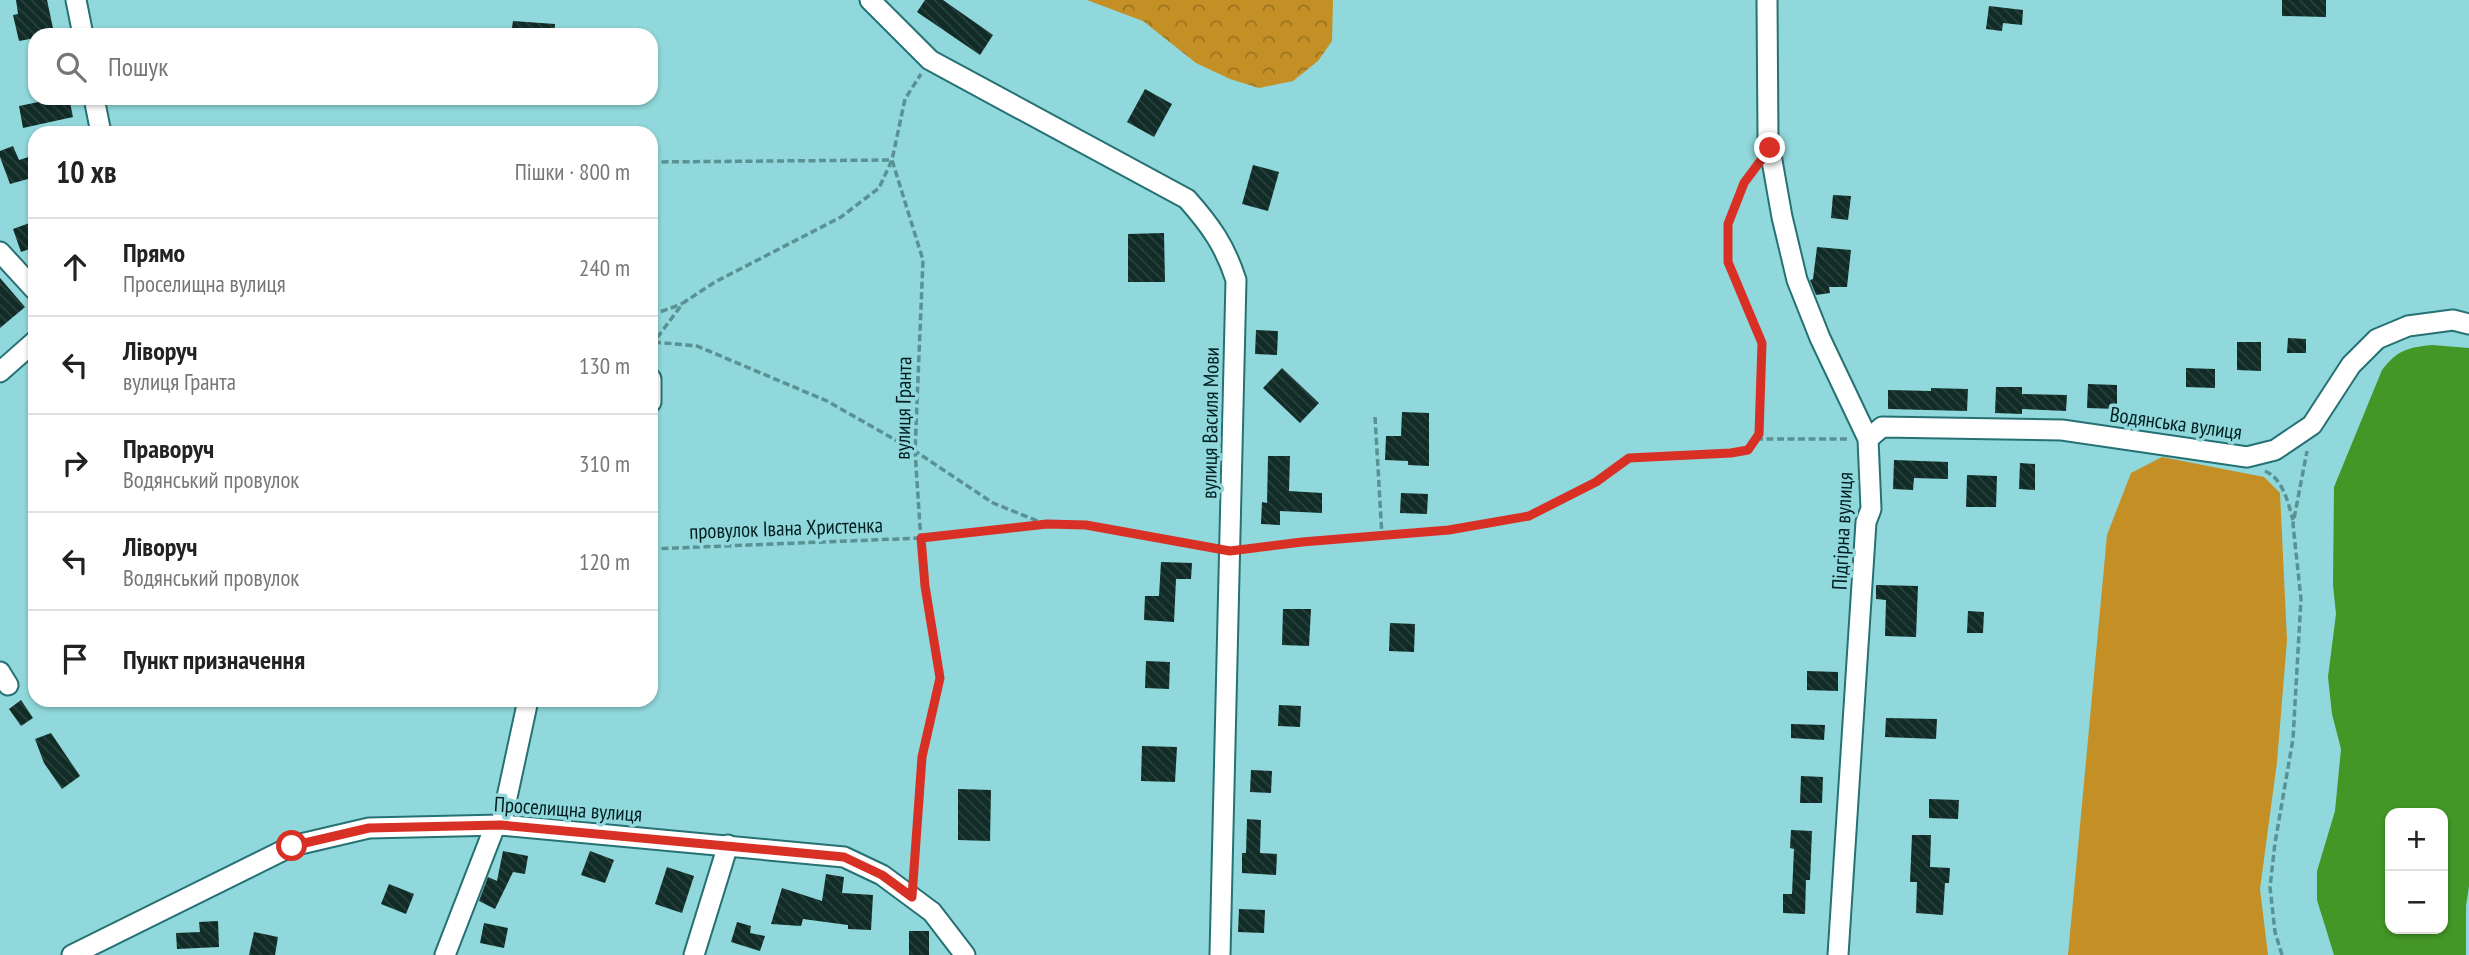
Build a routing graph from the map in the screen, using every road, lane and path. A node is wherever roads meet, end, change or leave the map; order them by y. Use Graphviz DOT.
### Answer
graph roads {
  1 [pos="76,0"];
  2 [pos="870,0"];
  3 [pos="1767,0"];
  4 [pos="82,28"];
  5 [pos="930,60"];
  6 [pos="95,105"];
  7 [pos="100,126"];
  8 [pos="1770,148"];
  9 [pos="892,160"];
  10 [pos="658,162"];
  11 [pos="0,252"];
  12 [pos="28,282"];
  13 [pos="683,303"];
  14 [pos="658,312"];
  15 [pos="2469,324"];
  16 [pos="658,337"];
  17 [pos="658,344"];
  18 [pos="28,347"];
  19 [pos="0,372"];
  20 [pos="1376,416"];
  21 [pos="2312,425"];
  22 [pos="1756,439"];
  23 [pos="1868,439"];
  24 [pos="915,451"];
  25 [pos="2263,470"];
  26 [pos="1047,524"];
  27 [pos="2293,524"];
  28 [pos="1382,536"];
  29 [pos="921,538"];
  30 [pos="658,549"];
  31 [pos="1230,551"];
  32 [pos="526,707"];
  33 [pos="498,826"];
  34 [pos="728,845"];
  35 [pos="912,897"];
  36 [pos="72,955"];
  37 [pos="445,955"];
  38 [pos="694,955"];
  39 [pos="964,955"];
  40 [pos="1220,955"];
  41 [pos="1838,955"];
  42 [pos="2282,955"];
  1 -- 4 [label="street"];
  2 -- 5 [label="street, вулиця Василя Мови"];
  3 -- 8 [label="street, Підгірна вулиця"];
  5 -- 9 [label="path"];
  5 -- 31 [label="street, вулиця Василя Мови"];
  6 -- 7 [label="street"];
  8 -- 22 [label="path"];
  8 -- 23 [label="street, Підгірна вулиця"];
  9 -- 10 [label="path"];
  9 -- 13 [label="path"];
  9 -- 24 [label="path, вулиця Гранта"];
  11 -- 12 [label="street"];
  13 -- 14 [label="path"];
  13 -- 16 [label="path"];
  15 -- 21 [label="street, Водянська вулиця"];
  17 -- 24 [label="path"];
  18 -- 19 [label="street"];
  20 -- 28 [label="path"];
  21 -- 23 [label="street, Водянська вулиця"];
  21 -- 27 [label="path"];
  22 -- 23 [label="path"];
  22 -- 28 [label="path"];
  23 -- 41 [label="street, Підгірна вулиця"];
  24 -- 26 [label="path"];
  24 -- 29 [label="path, вулиця Гранта"];
  25 -- 27 [label="path"];
  26 -- 29 [label="path, провулок Івана Христенка"];
  26 -- 31 [label="path"];
  27 -- 42 [label="path"];
  28 -- 31 [label="path"];
  29 -- 30 [label="path, провулок Івана Христенка"];
  29 -- 35 [label="path, вулиця Гранта"];
  31 -- 40 [label="street, вулиця Василя Мови"];
  32 -- 33 [label="street"];
  33 -- 34 [label="street, Проселищна вулиця"];
  33 -- 36 [label="street, Проселищна вулиця"];
  33 -- 37 [label="street"];
  34 -- 35 [label="street, Проселищна вулиця"];
  34 -- 38 [label="street"];
  35 -- 39 [label="street, Проселищна вулиця"];
}
